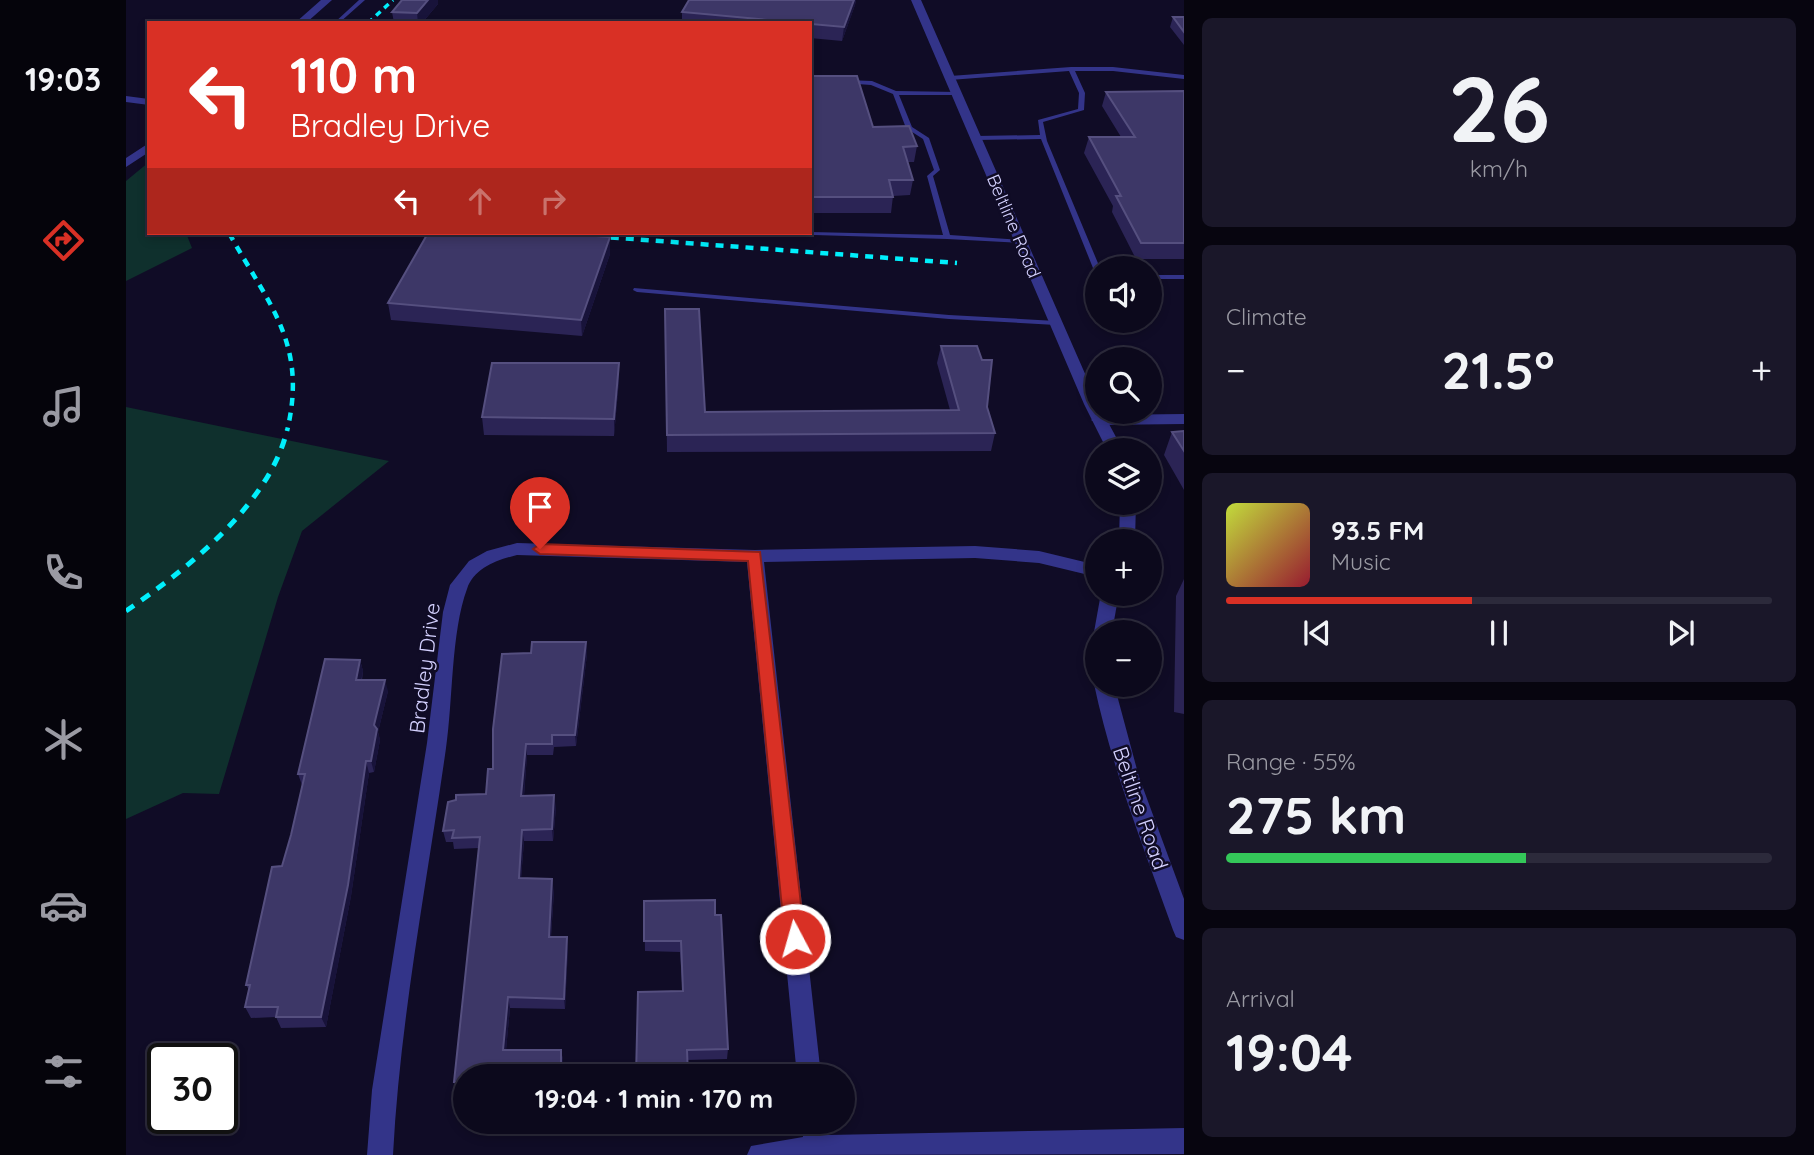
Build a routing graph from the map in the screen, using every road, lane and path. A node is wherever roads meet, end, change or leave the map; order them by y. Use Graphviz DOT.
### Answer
graph roads {
  1 [pos="327,0"];
  2 [pos="362,0"];
  3 [pos="916,0"];
  4 [pos="302,21"];
  5 [pos="338,21"];
  6 [pos="1071,69"];
  7 [pos="1184,77"];
  8 [pos="950,78"];
  9 [pos="835,82"];
  10 [pos="895,93"];
  11 [pos="956,93"];
  12 [pos="126,99"];
  13 [pos="147,102"];
  14 [pos="1043,137"];
  15 [pos="976,138"];
  16 [pos="147,148"];
  17 [pos="126,164"];
  18 [pos="812,234"];
  19 [pos="947,237"];
  20 [pos="1021,242"];
  21 [pos="1092,256"];
  22 [pos="1162,277"];
  23 [pos="1184,277"];
  24 [pos="637,290"];
  25 [pos="1056,323"];
  26 [pos="1085,388"];
  27 [pos="1162,419"];
  28 [pos="1184,419"];
  29 [pos="755,556"];
  30 [pos="1085,568"];
  31 [pos="1108,697"];
  32 [pos="1184,930"];
  33 [pos="808,1064"];
  34 [pos="815,1134"];
  35 [pos="1184,1141"];
  36 [pos="817,1147"];
  37 [pos="380,1155"];
  38 [pos="760,1155"];
  1 -- 4 [label="street"];
  2 -- 5 [label="lane"];
  3 -- 8 [label="street, Beltline Road"];
  6 -- 7 [label="lane"];
  6 -- 8 [label="lane"];
  6 -- 14 [label="lane"];
  8 -- 11 [label="street, Beltline Road"];
  9 -- 10 [label="lane"];
  10 -- 11 [label="lane"];
  10 -- 19 [label="lane"];
  11 -- 15 [label="street, Beltline Road"];
  12 -- 13 [label="street"];
  14 -- 15 [label="lane"];
  14 -- 21 [label="lane"];
  15 -- 20 [label="street, Beltline Road"];
  16 -- 17 [label="street"];
  18 -- 19 [label="lane"];
  19 -- 20 [label="lane"];
  20 -- 25 [label="street, Beltline Road"];
  22 -- 23 [label="lane"];
  24 -- 25 [label="lane"];
  25 -- 26 [label="street, Beltline Road"];
  27 -- 28 [label="street"];
  29 -- 30 [label="street, Bradley Drive"];
  29 -- 33 [label="street"];
  29 -- 37 [label="street, Bradley Drive"];
  31 -- 32 [label="street, Beltline Road"];
  34 -- 36 [label="street"];
  35 -- 36 [label="street"];
  36 -- 38 [label="street"];
}
